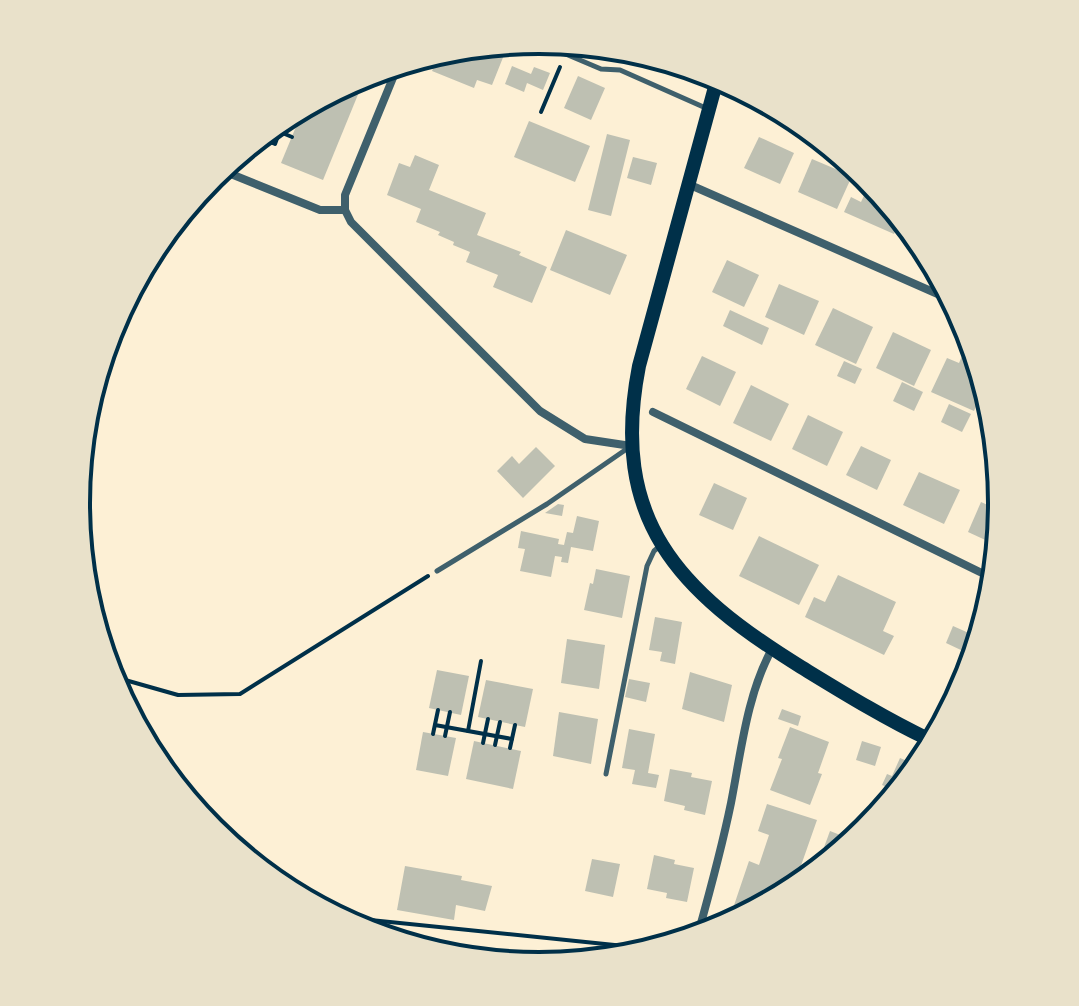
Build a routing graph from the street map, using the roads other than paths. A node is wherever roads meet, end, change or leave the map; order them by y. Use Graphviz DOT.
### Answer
graph roads {
  1 [pos="567,55"];
  2 [pos="393,79"];
  3 [pos="714,89"];
  4 [pos="709,109"];
  5 [pos="233,175"];
  6 [pos="688,184"];
  7 [pos="345,210"];
  8 [pos="936,293"];
  9 [pos="653,412"];
  10 [pos="631,446"];
  11 [pos="662,545"];
  12 [pos="437,571"];
  13 [pos="983,574"];
  14 [pos="772,649"];
  15 [pos="923,736"];
  16 [pos="606,774"];
  17 [pos="701,922"];
  1 -- 4 [label="lane"];
  2 -- 7 [label="street"];
  3 -- 4 [label="main road"];
  4 -- 6 [label="main road"];
  5 -- 7 [label="street"];
  6 -- 8 [label="street"];
  6 -- 10 [label="main road"];
  7 -- 10 [label="street"];
  9 -- 13 [label="street"];
  10 -- 11 [label="main road"];
  10 -- 12 [label="lane"];
  11 -- 14 [label="main road"];
  11 -- 16 [label="lane"];
  14 -- 15 [label="main road"];
  14 -- 17 [label="street"];
}
